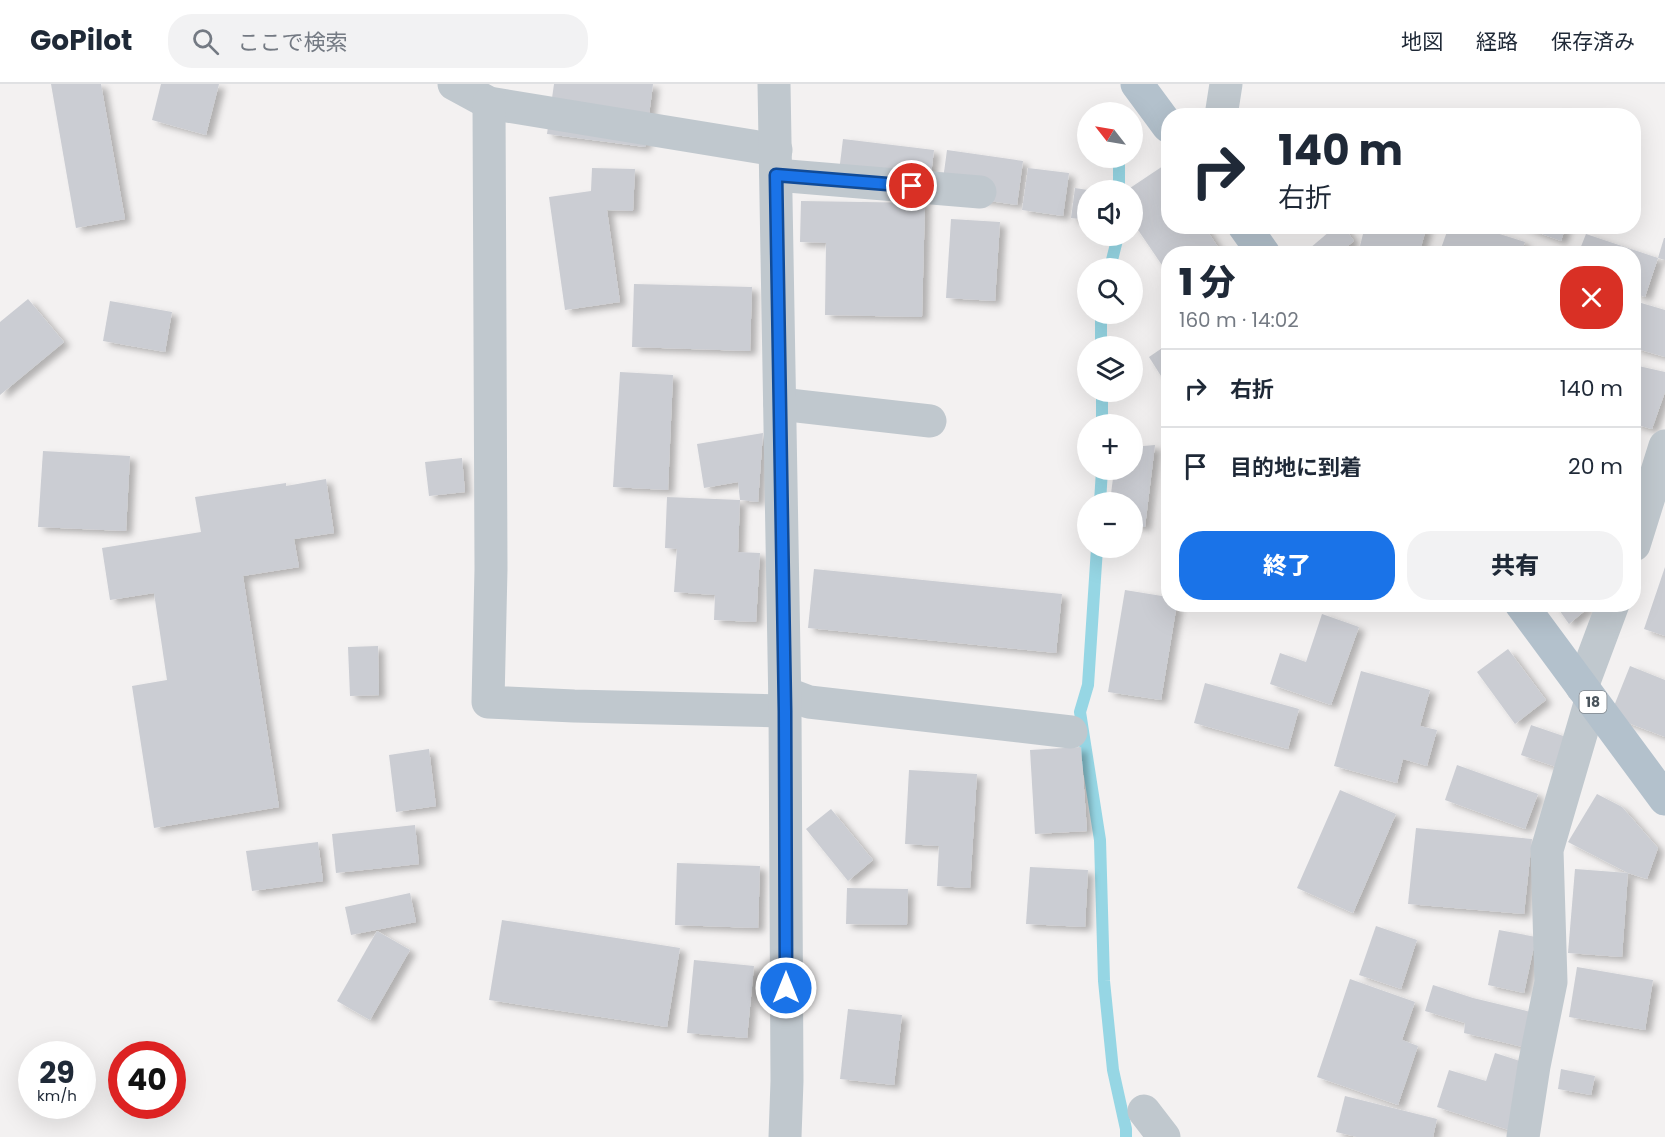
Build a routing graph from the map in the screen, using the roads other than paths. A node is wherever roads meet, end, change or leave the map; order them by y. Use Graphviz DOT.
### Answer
graph roads {
  1 [pos="454,84"];
  2 [pos="774,84"];
  3 [pos="1137,84"];
  4 [pos="1226,84"];
  5 [pos="489,103"];
  6 [pos="1222,108"];
  7 [pos="1161,117"];
  8 [pos="776,163"];
  9 [pos="980,192"];
  10 [pos="780,404"];
  11 [pos="930,421"];
  12 [pos="1665,446"];
  13 [pos="1641,523"];
  14 [pos="1527,612"];
  15 [pos="1612,612"];
  16 [pos="1587,694"];
  17 [pos="785,702"];
  18 [pos="1071,732"];
  19 [pos="1665,799"];
  20 [pos="1144,1111"];
  21 [pos="785,1137"];
  22 [pos="1164,1137"];
  23 [pos="1523,1137"];
  1 -- 5 [label="street"];
  2 -- 8 [label="street"];
  3 -- 7 [label="main road"];
  4 -- 6 [label="street"];
  5 -- 8 [label="street"];
  5 -- 17 [label="street"];
  8 -- 9 [label="street"];
  8 -- 10 [label="street"];
  10 -- 11 [label="street"];
  10 -- 17 [label="street"];
  12 -- 13 [label="street"];
  14 -- 16 [label="main road, 18"];
  15 -- 16 [label="street"];
  16 -- 19 [label="main road, 18"];
  16 -- 23 [label="street"];
  17 -- 18 [label="street"];
  17 -- 21 [label="street"];
  20 -- 22 [label="street"];
}
